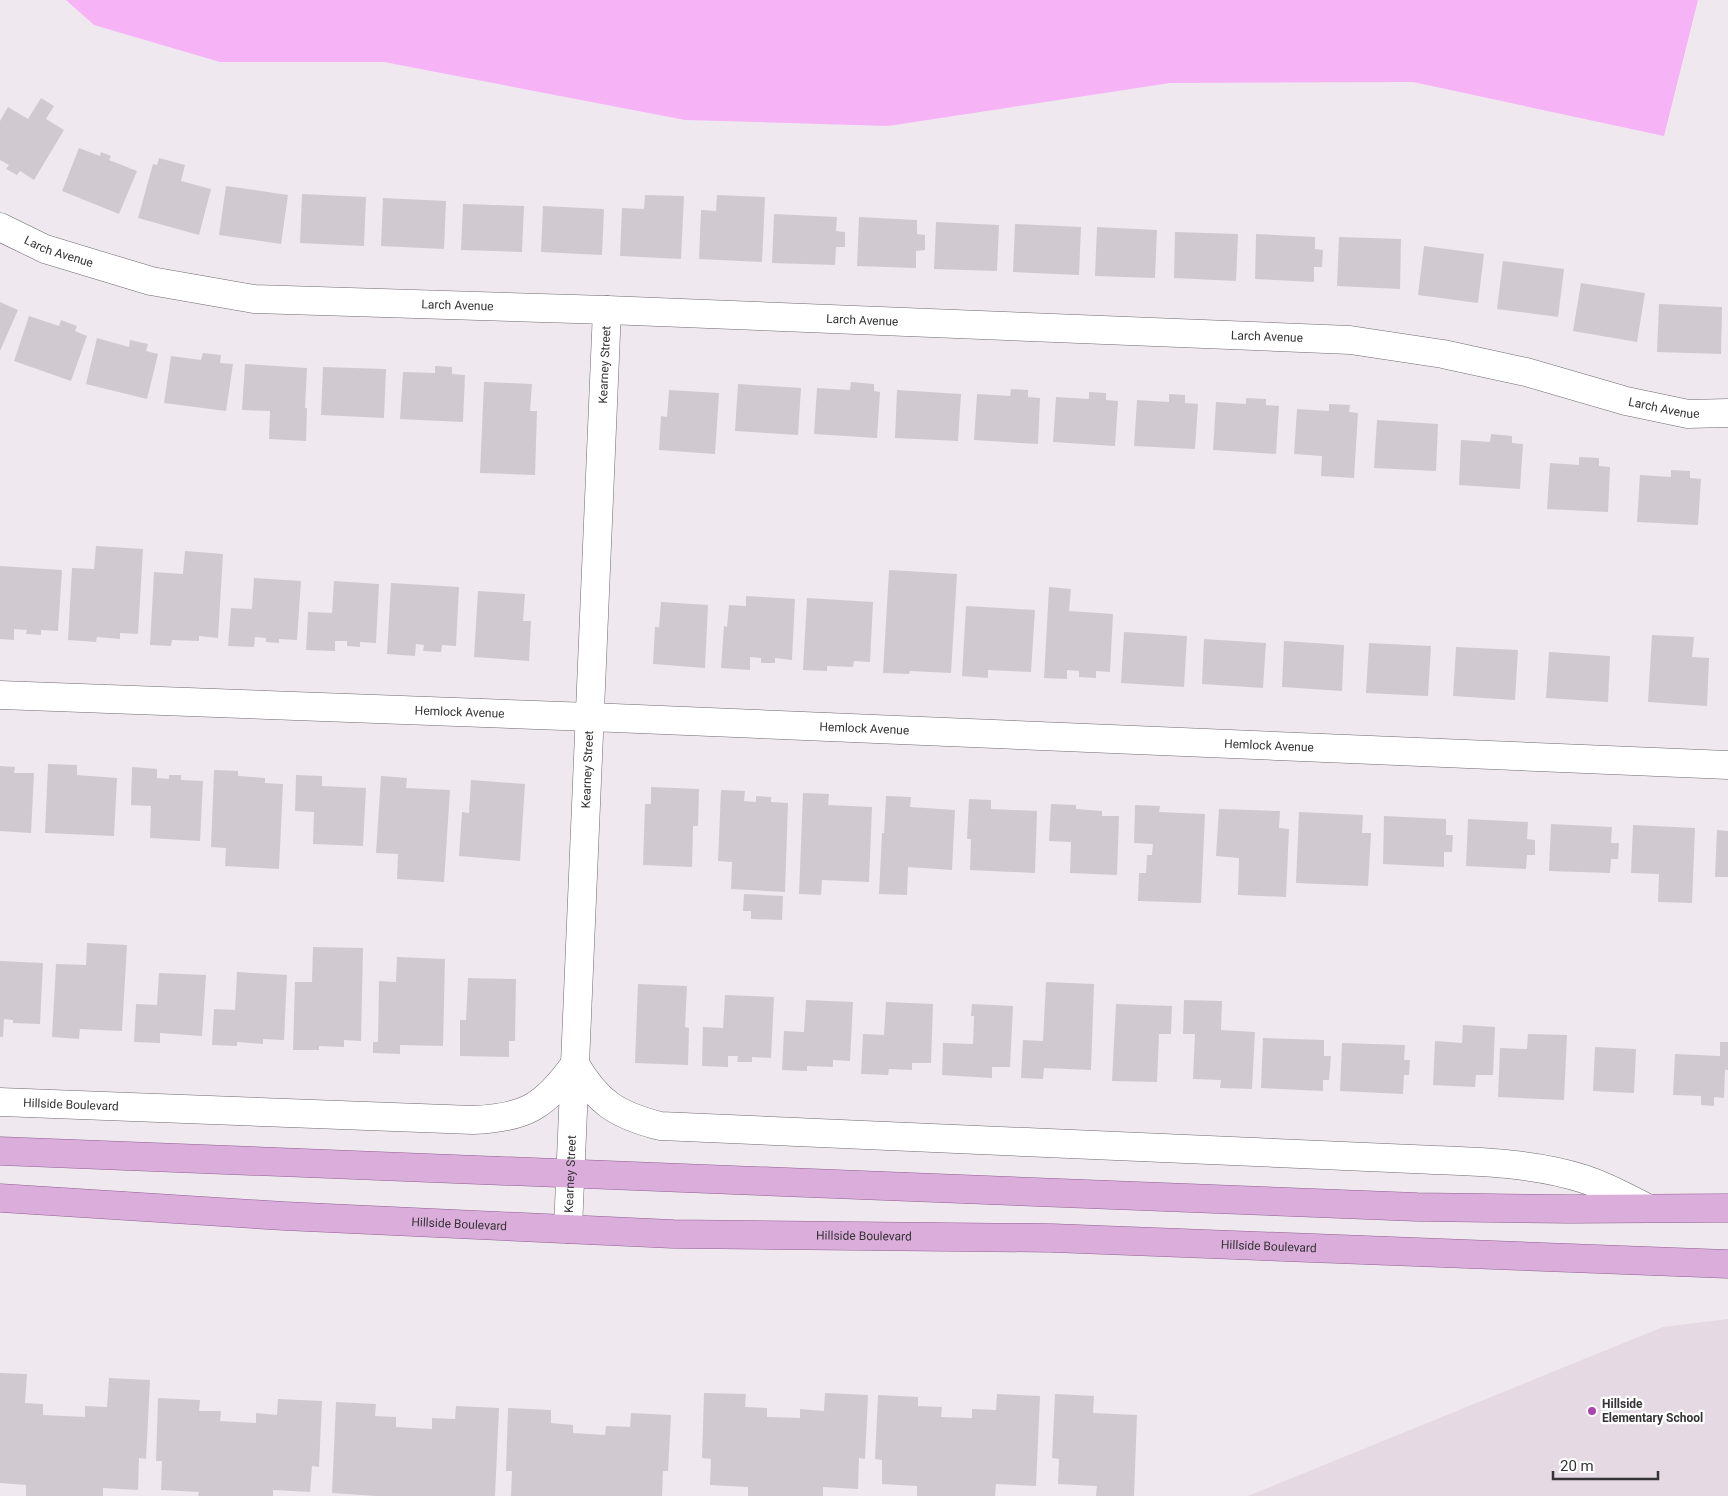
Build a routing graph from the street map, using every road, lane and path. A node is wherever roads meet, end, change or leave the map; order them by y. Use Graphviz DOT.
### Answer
graph roads {
  1 [pos="0,227"];
  2 [pos="607,310"];
  3 [pos="1728,413"];
  4 [pos="0,695"];
  5 [pos="590,716"];
  6 [pos="1728,765"];
  7 [pos="575,1064"];
  8 [pos="0,1102"];
  9 [pos="0,1151"];
  10 [pos="570,1174"];
  11 [pos="0,1198"];
  12 [pos="1646,1208"];
  13 [pos="1728,1208"];
  14 [pos="568,1229"];
  15 [pos="1728,1264"];
  1 -- 2 [label="street, Larch Avenue"];
  2 -- 3 [label="street, Larch Avenue"];
  2 -- 5 [label="street, Kearney Street"];
  4 -- 5 [label="street, Hemlock Avenue"];
  5 -- 6 [label="street, Hemlock Avenue"];
  5 -- 7 [label="street, Kearney Street"];
  7 -- 8 [label="street, Hillside Boulevard"];
  7 -- 10 [label="street, Kearney Street"];
  7 -- 12 [label="street"];
  9 -- 10 [label="main road"];
  10 -- 12 [label="main road"];
  10 -- 14 [label="street, Kearney Street"];
  11 -- 14 [label="main road, Hillside Boulevard"];
  12 -- 13 [label="main road"];
  14 -- 15 [label="main road, Hillside Boulevard"];
}
